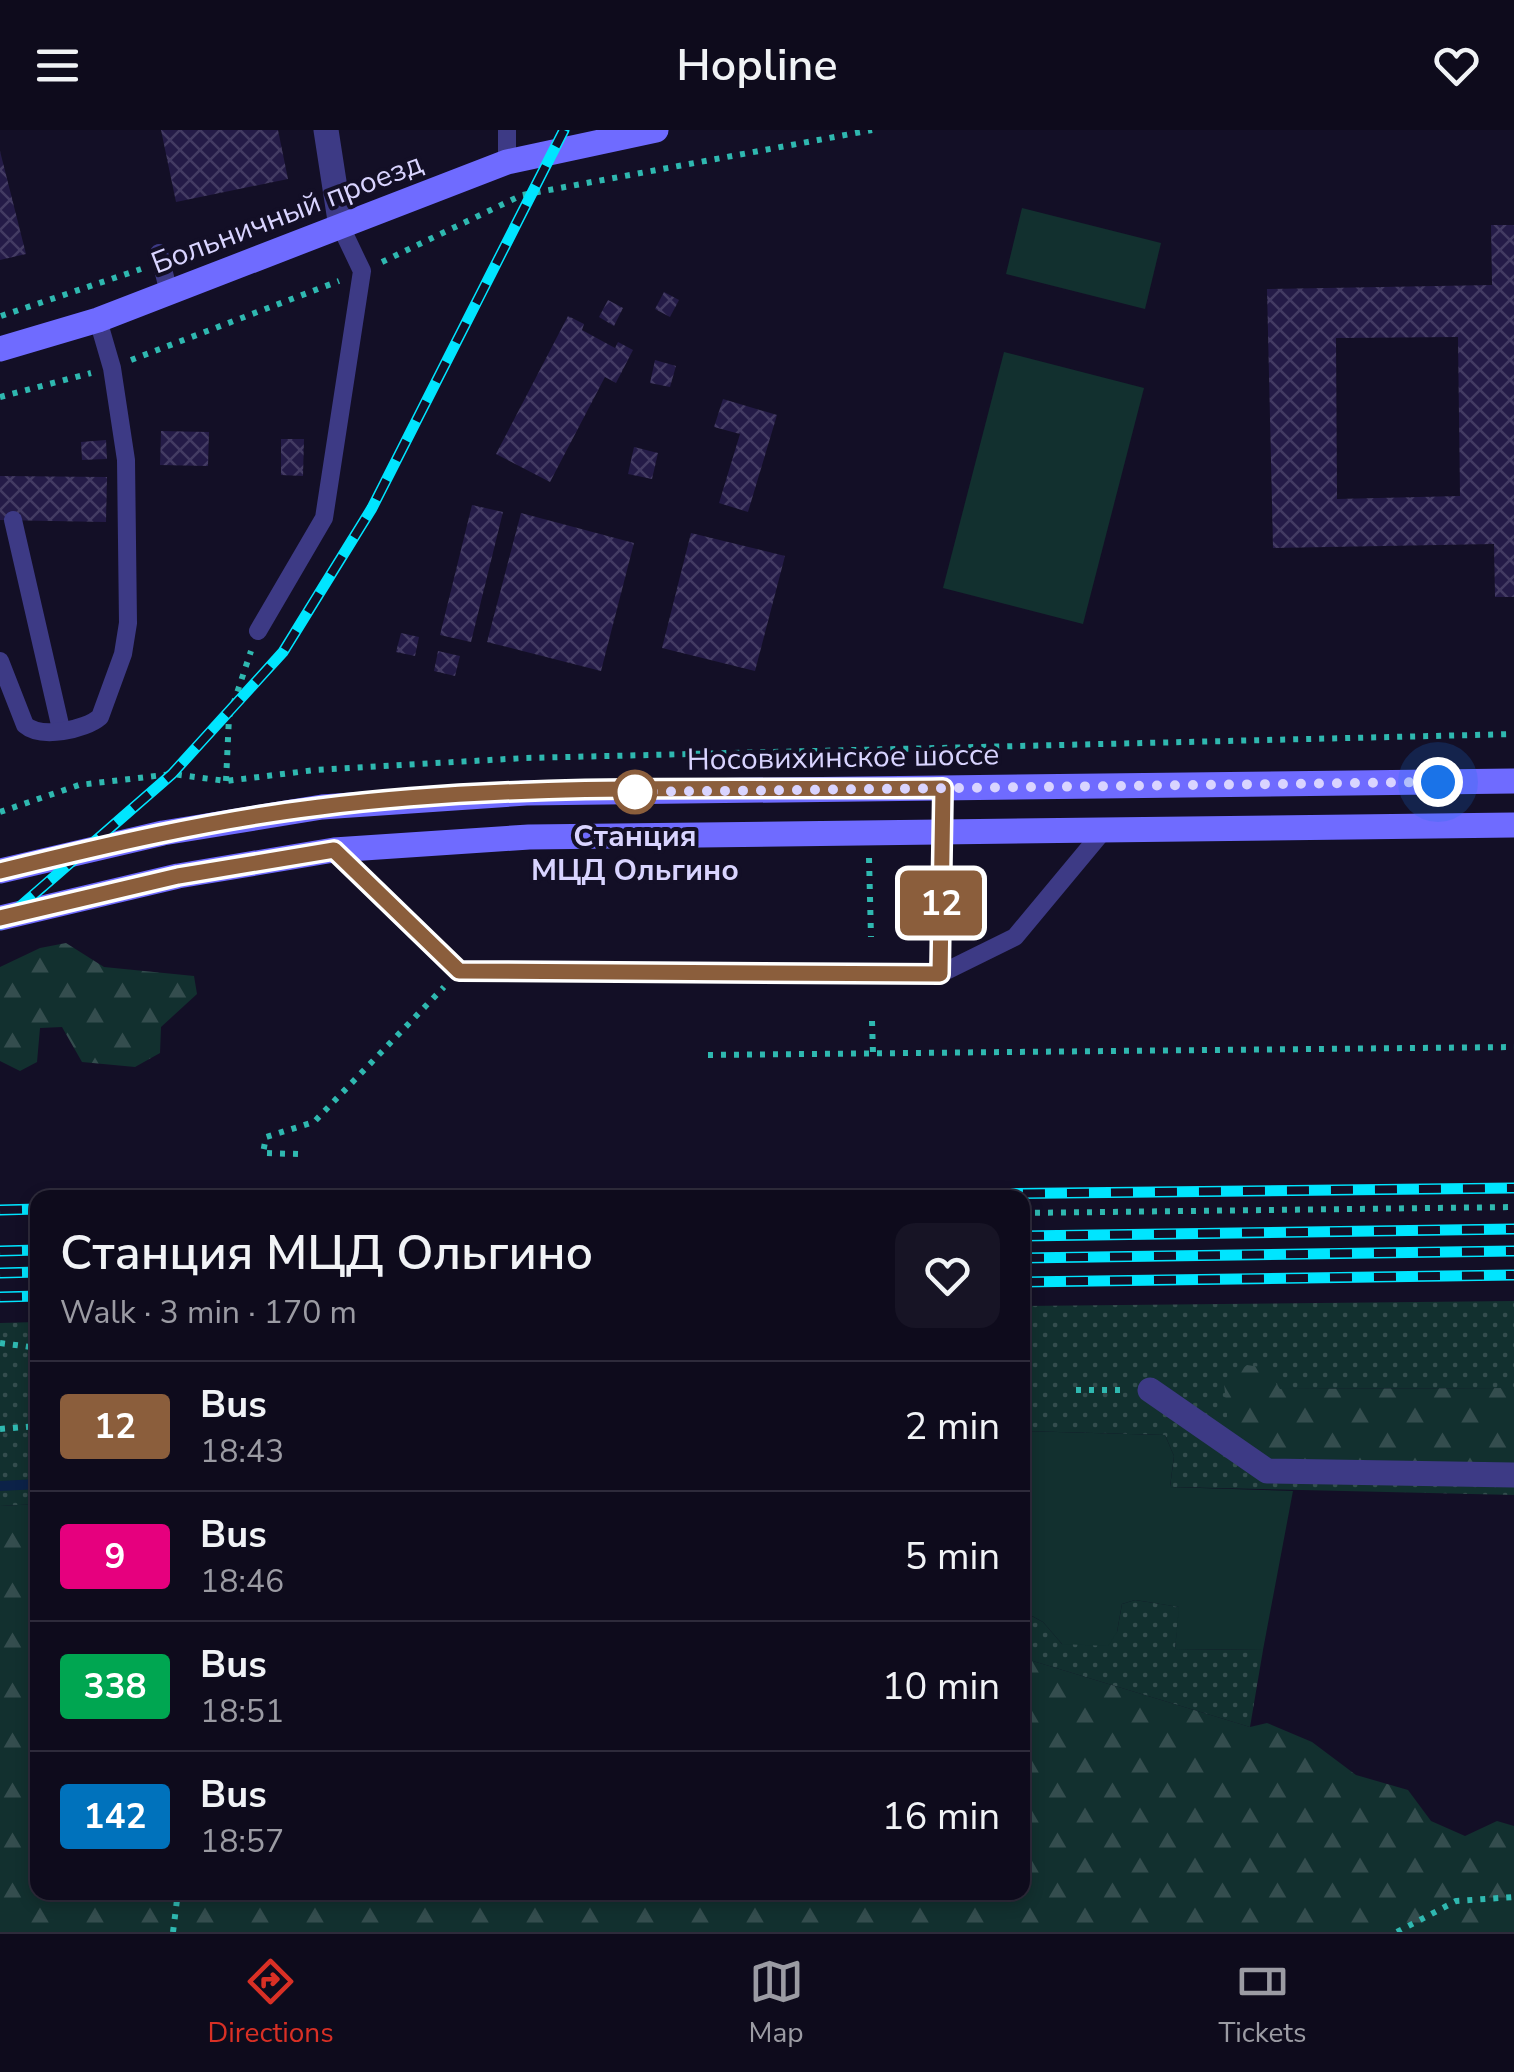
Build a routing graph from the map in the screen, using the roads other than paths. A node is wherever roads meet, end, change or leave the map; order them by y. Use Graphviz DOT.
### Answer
graph roads {
  1 [pos="326,130"];
  2 [pos="507,130"];
  3 [pos="656,130"];
  4 [pos="507,162"];
  5 [pos="342,227"];
  6 [pos="159,254"];
  7 [pos="169,293"];
  8 [pos="98,320"];
  9 [pos="0,349"];
  10 [pos="127,478"];
  11 [pos="107,482"];
  12 [pos="13,520"];
  13 [pos="258,630"];
  14 [pos="0,661"];
  15 [pos="61,729"];
  16 [pos="1514,781"];
  17 [pos="943,788"];
  18 [pos="1514,825"];
  19 [pos="1104,830"];
  20 [pos="942,832"];
  21 [pos="334,850"];
  22 [pos="0,871"];
  23 [pos="0,918"];
  24 [pos="940,974"];
  25 [pos="1150,1390"];
  26 [pos="1514,1475"];
  1 -- 5 [label="street"];
  2 -- 4 [label="lane"];
  3 -- 4 [label="main road, Больничный проезд"];
  4 -- 5 [label="main road, Больничный проезд"];
  5 -- 7 [label="main road, Больничный проезд"];
  5 -- 13 [label="lane"];
  6 -- 7 [label="lane"];
  7 -- 8 [label="main road, Больничный проезд"];
  8 -- 9 [label="main road, Больничный проезд"];
  8 -- 10 [label="lane"];
  10 -- 11 [label="lane"];
  10 -- 15 [label="lane"];
  12 -- 15 [label="lane"];
  14 -- 15 [label="lane"];
  16 -- 17 [label="main road, Носовихинское шоссе"];
  17 -- 20 [label="lane"];
  17 -- 22 [label="main road, Носовихинское шоссе"];
  18 -- 19 [label="main road"];
  19 -- 20 [label="main road"];
  19 -- 24 [label="lane"];
  20 -- 21 [label="main road"];
  20 -- 24 [label="lane"];
  21 -- 23 [label="main road"];
  21 -- 24 [label="lane"];
  25 -- 26 [label="street"];
}
